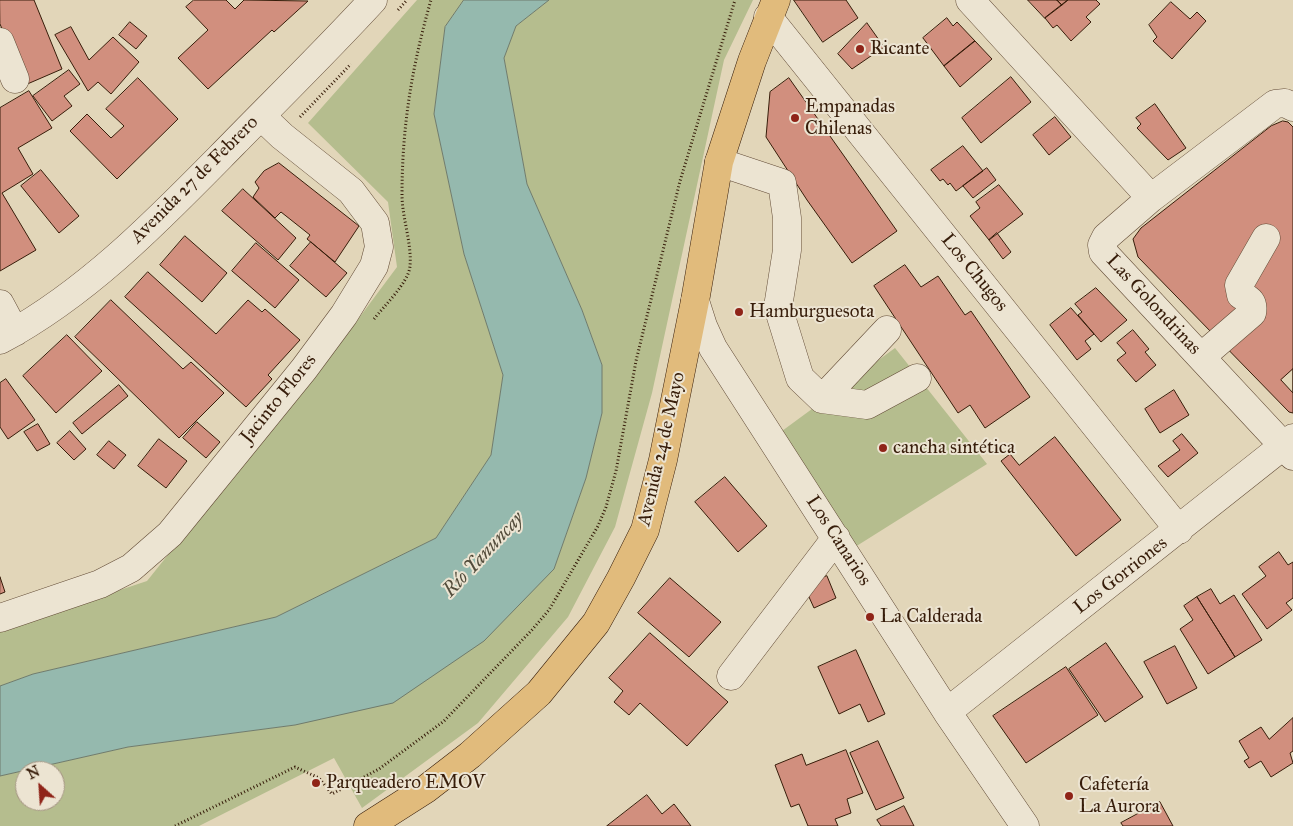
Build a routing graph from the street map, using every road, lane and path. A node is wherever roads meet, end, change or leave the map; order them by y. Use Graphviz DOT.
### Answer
graph roads {
  1 [pos="735,0"];
  2 [pos="970,0"];
  3 [pos="363,4"];
  4 [pos="772,8"];
  5 [pos="0,42"];
  6 [pos="15,79"];
  7 [pos="1293,107"];
  8 [pos="261,116"];
  9 [pos="719,162"];
  10 [pos="1151,198"];
  11 [pos="1266,238"];
  12 [pos="695,301"];
  13 [pos="0,304"];
  14 [pos="887,330"];
  15 [pos="7,336"];
  16 [pos="1201,357"];
  17 [pos="682,367"];
  18 [pos="918,378"];
  19 [pos="734,380"];
  20 [pos="822,399"];
  21 [pos="1290,447"];
  22 [pos="1179,530"];
  23 [pos="836,538"];
  24 [pos="0,618"];
  25 [pos="731,676"];
  26 [pos="947,712"];
  27 [pos="175,826"];
  28 [pos="368,826"];
  29 [pos="1025,826"];
  1 -- 27 [label="path"];
  2 -- 10 [label="street"];
  3 -- 8 [label="street, Avenida 27 de Febrero"];
  4 -- 9 [label="main road, Avenida 24 de Mayo"];
  4 -- 22 [label="street, Los Chugos"];
  5 -- 6 [label="street"];
  7 -- 10 [label="street"];
  8 -- 15 [label="street, Avenida 27 de Febrero"];
  8 -- 24 [label="street, Jacinto Flores"];
  9 -- 12 [label="main road, Avenida 24 de Mayo"];
  9 -- 20 [label="street"];
  10 -- 16 [label="street, Las Golondrinas"];
  11 -- 16 [label="street"];
  12 -- 17 [label="main road, Avenida 24 de Mayo"];
  12 -- 19 [label="street, Los Canarios"];
  13 -- 15 [label="street"];
  14 -- 20 [label="street"];
  16 -- 21 [label="street, Las Golondrinas"];
  17 -- 19 [label="street, Los Canarios"];
  17 -- 28 [label="main road, Avenida 24 de Mayo"];
  18 -- 20 [label="street"];
  19 -- 23 [label="street, Los Canarios"];
  21 -- 22 [label="street, Los Gorriones"];
  22 -- 26 [label="street, Los Gorriones"];
  23 -- 25 [label="street"];
  23 -- 26 [label="street, Los Canarios"];
  26 -- 29 [label="street, Los Canarios"];
}
